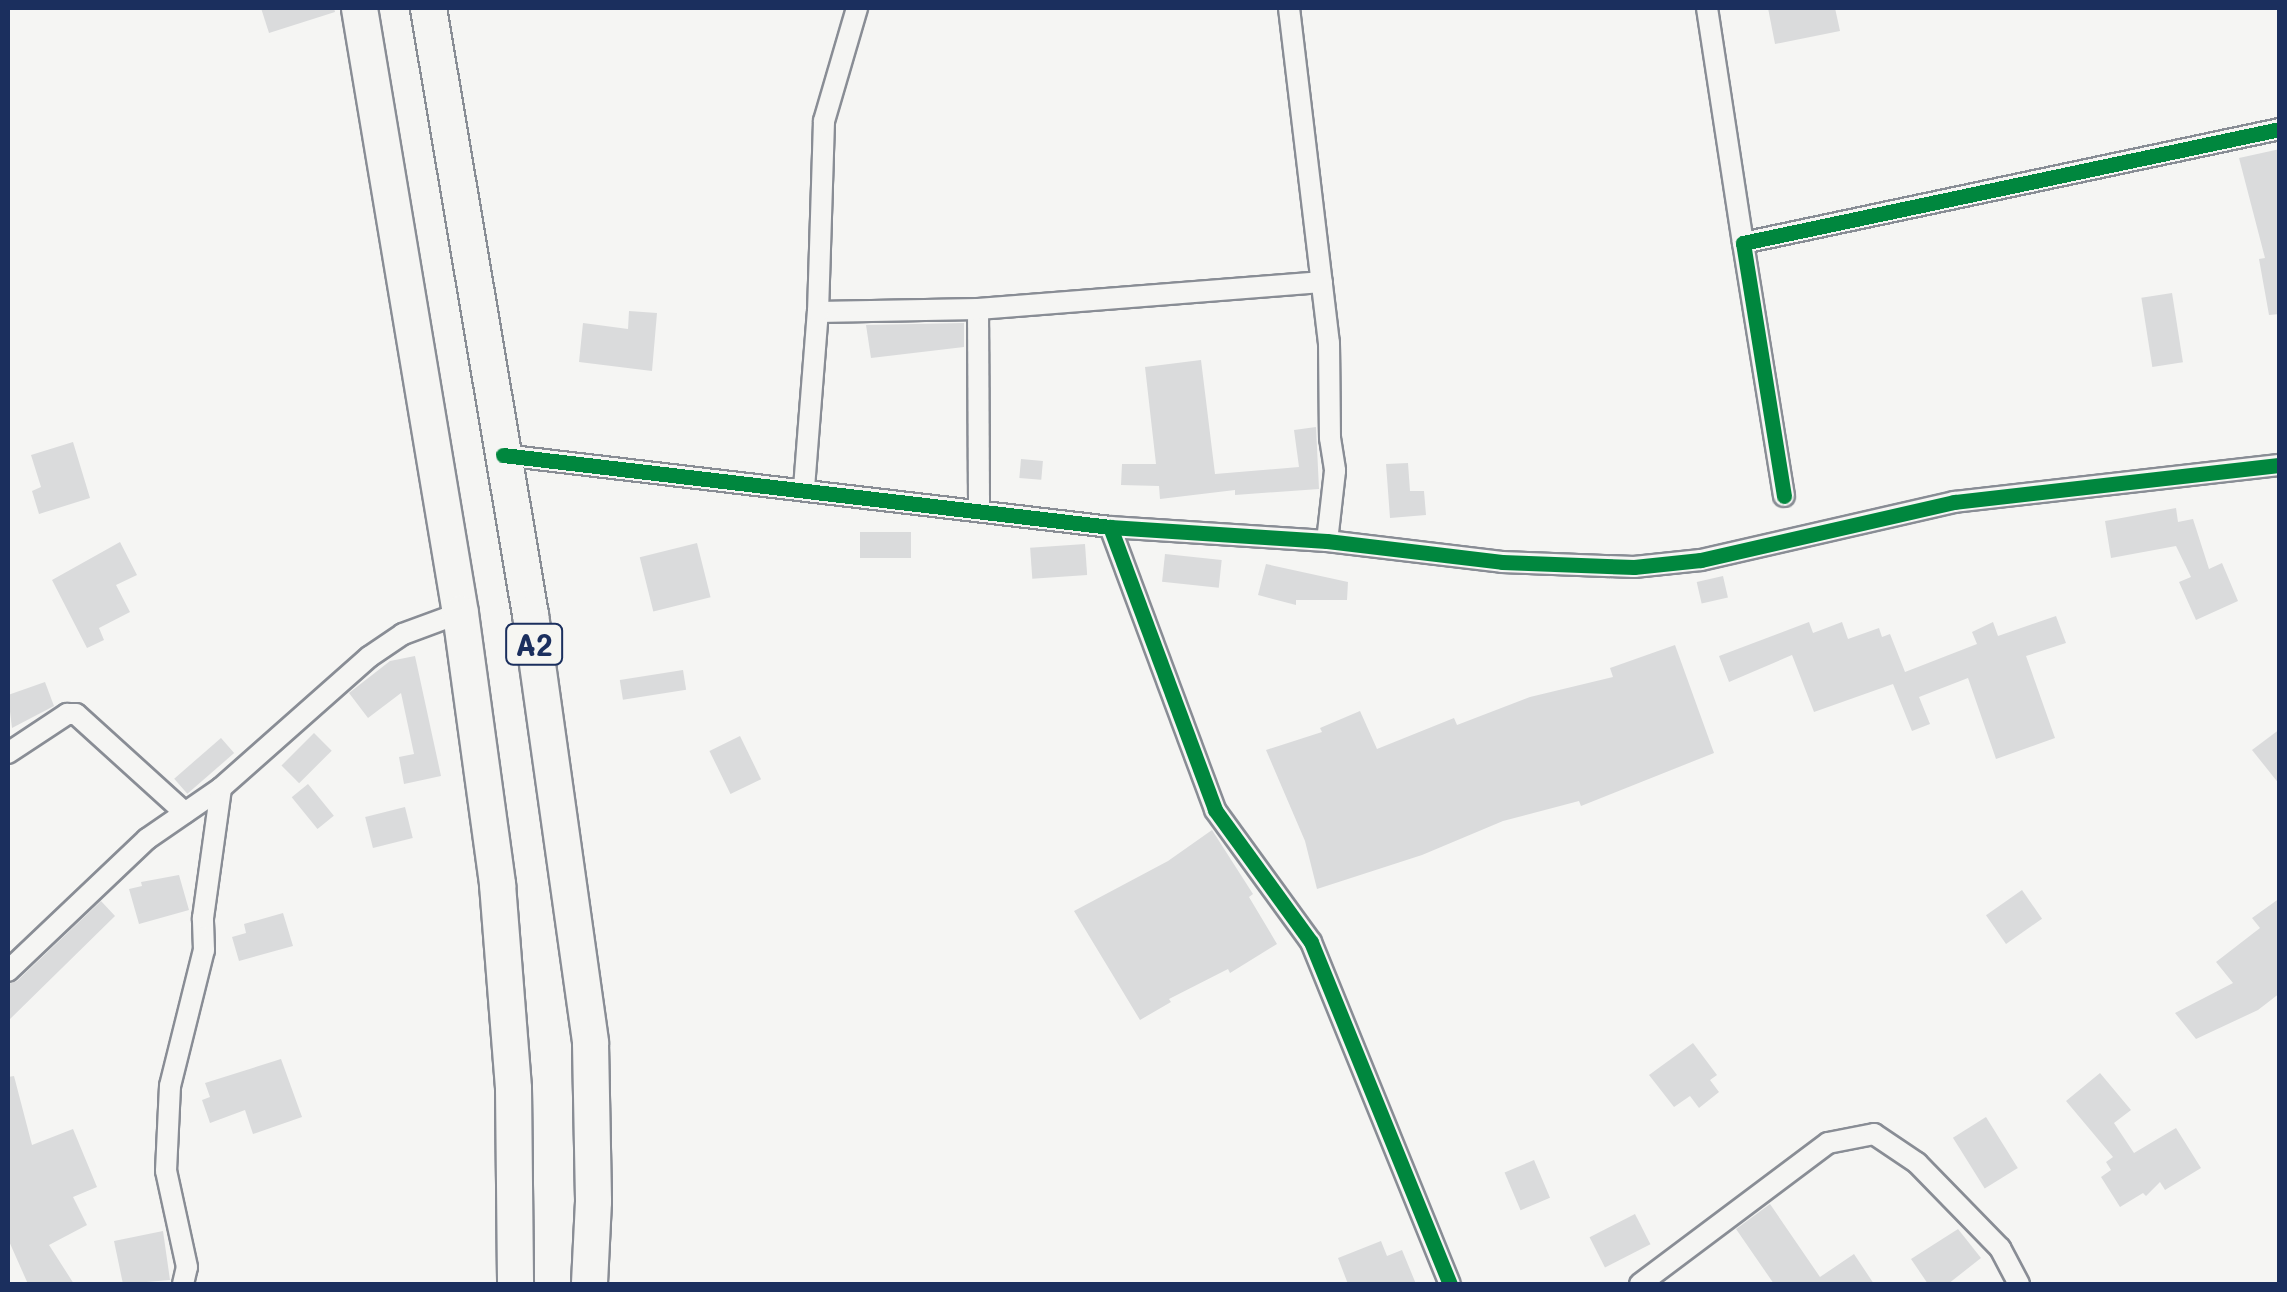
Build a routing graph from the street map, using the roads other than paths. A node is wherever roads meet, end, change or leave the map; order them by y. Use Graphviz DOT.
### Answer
graph roads {
  1 [pos="359,8"];
  2 [pos="428,8"];
  3 [pos="857,8"];
  4 [pos="1288,8"];
  5 [pos="1707,8"];
  6 [pos="2280,129"];
  7 [pos="1743,243"];
  8 [pos="1322,282"];
  9 [pos="978,309"];
  10 [pos="818,312"];
  11 [pos="503,455"];
  12 [pos="2280,465"];
  13 [pos="804,488"];
  14 [pos="1784,496"];
  15 [pos="979,510"];
  16 [pos="1110,527"];
  17 [pos="1327,541"];
  18 [pos="460,614"];
  19 [pos="8,753"];
  20 [pos="221,788"];
  21 [pos="185,813"];
  22 [pos="8,971"];
  23 [pos="182,1284"];
  24 [pos="515,1284"];
  25 [pos="588,1284"];
  26 [pos="1450,1284"];
  27 [pos="1640,1284"];
  28 [pos="2019,1284"];
  1 -- 18 [label="highway, A2"];
  2 -- 11 [label="highway, A2"];
  3 -- 10 [label="street"];
  4 -- 8 [label="street"];
  5 -- 7 [label="street"];
  6 -- 7 [label="street"];
  7 -- 14 [label="street"];
  8 -- 9 [label="street"];
  8 -- 17 [label="street"];
  9 -- 10 [label="street"];
  9 -- 15 [label="street"];
  10 -- 13 [label="street"];
  11 -- 13 [label="street"];
  11 -- 25 [label="highway, A2"];
  12 -- 17 [label="street"];
  13 -- 15 [label="street"];
  15 -- 16 [label="street"];
  16 -- 17 [label="street"];
  16 -- 26 [label="street"];
  18 -- 20 [label="street"];
  18 -- 24 [label="highway, A2"];
  19 -- 21 [label="street"];
  20 -- 21 [label="street"];
  20 -- 23 [label="street"];
  21 -- 22 [label="street"];
  27 -- 28 [label="street"];
}
